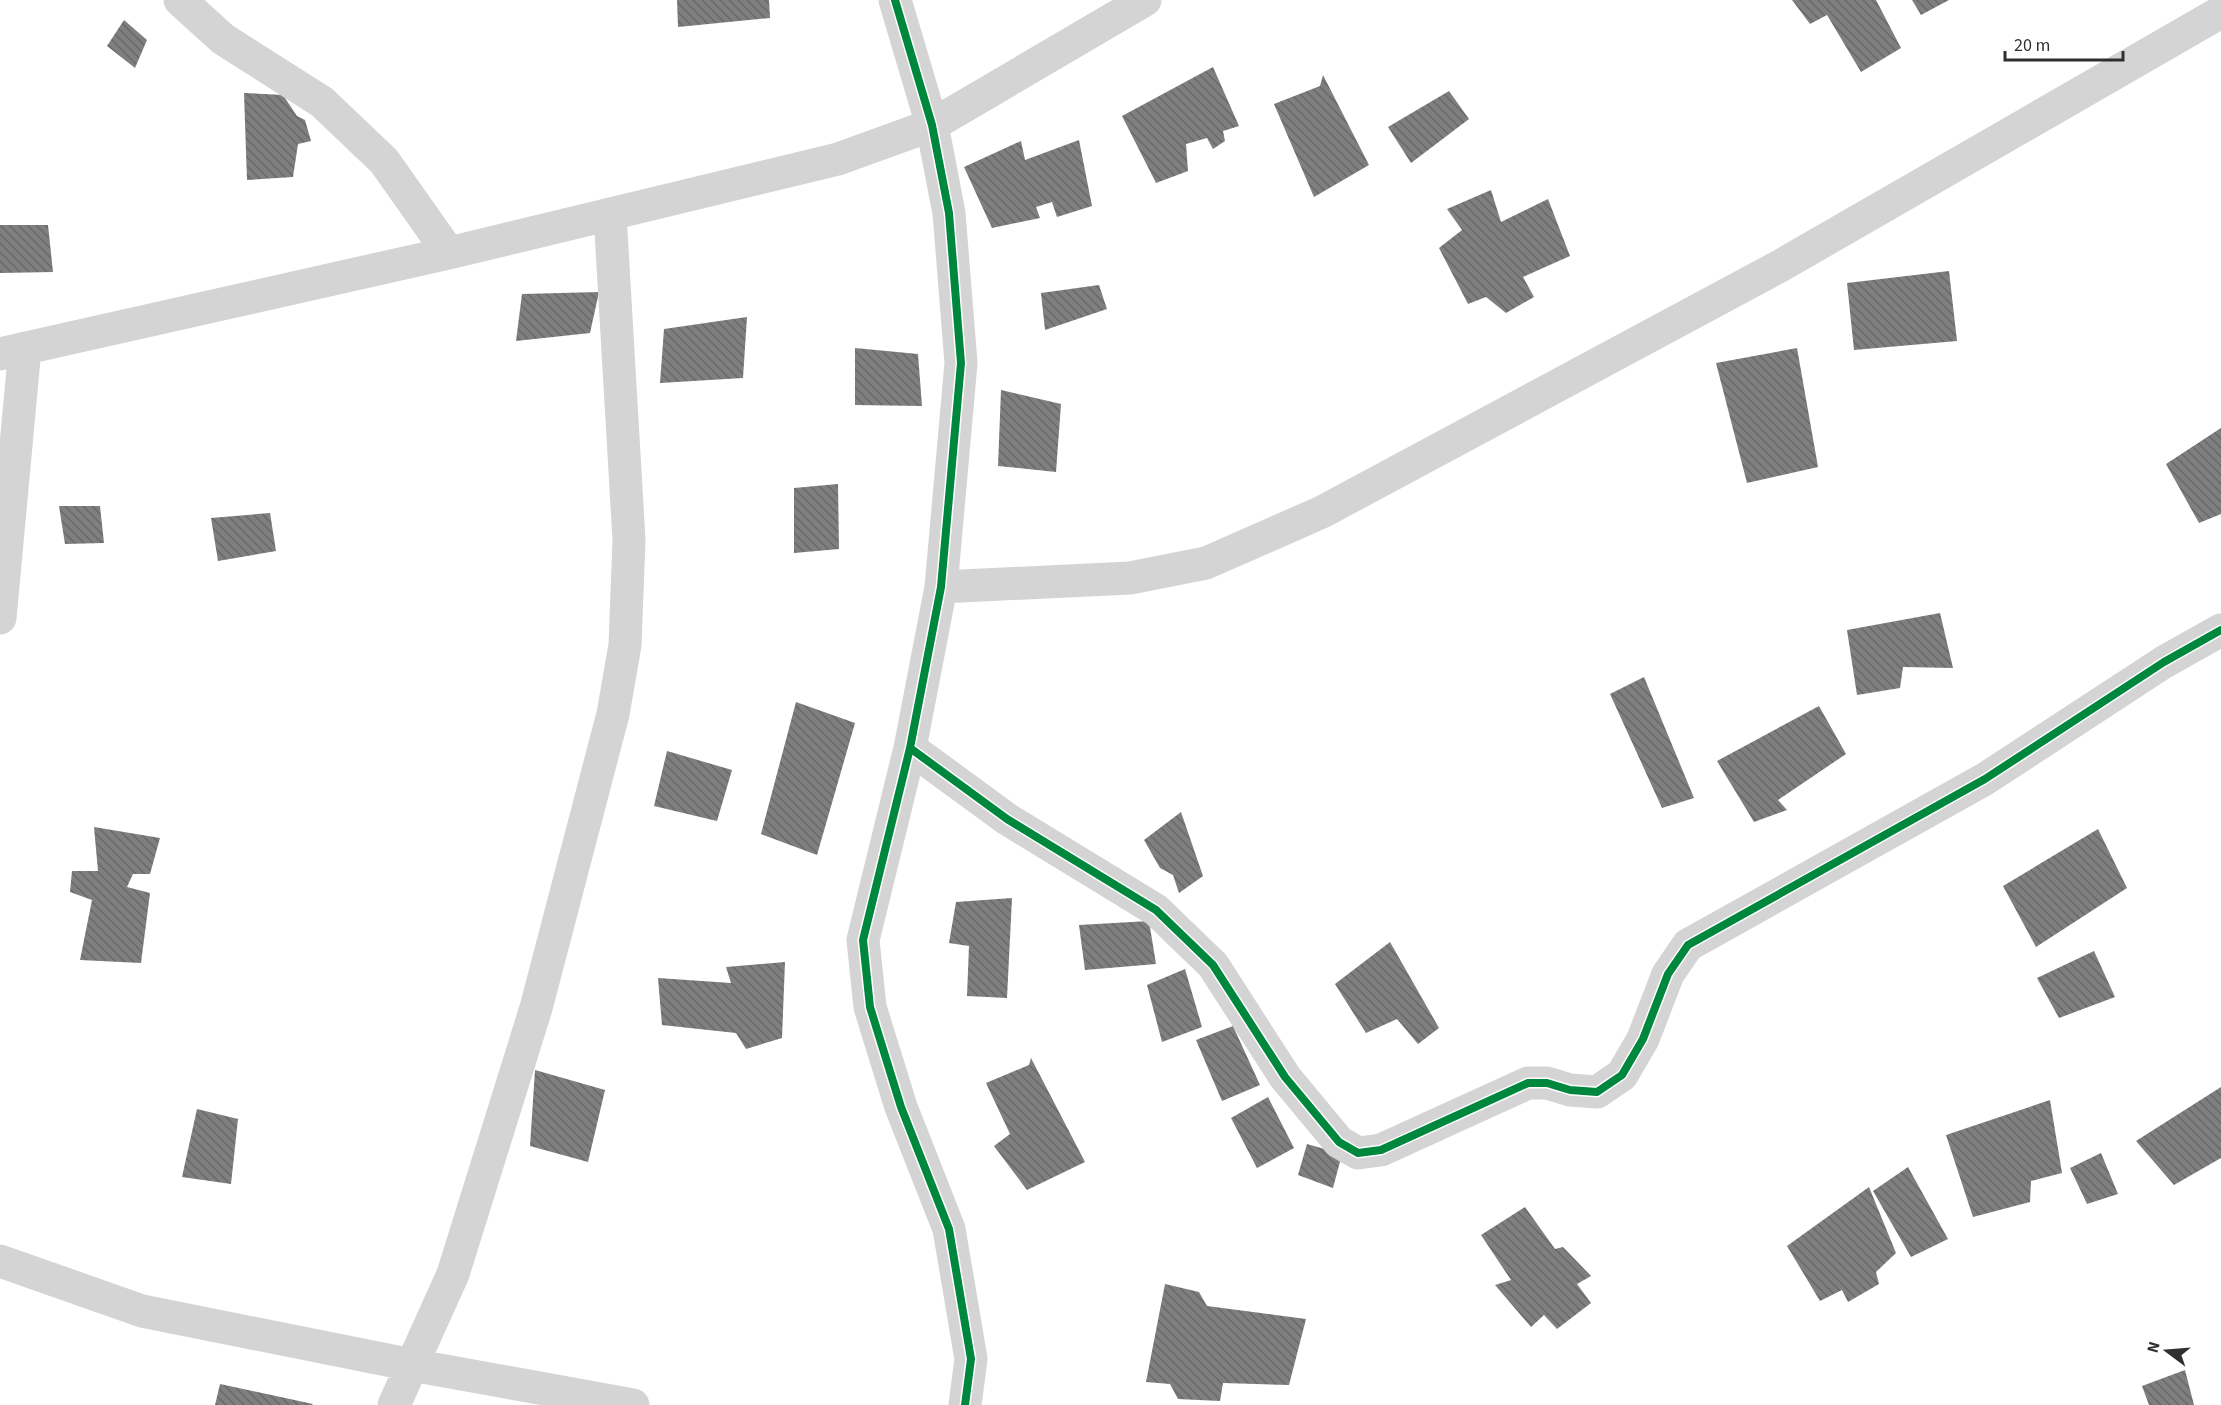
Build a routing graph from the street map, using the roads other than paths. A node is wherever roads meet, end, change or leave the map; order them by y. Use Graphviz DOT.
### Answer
graph roads {
  1 [pos="180,0"];
  2 [pos="895,0"];
  3 [pos="1145,0"];
  4 [pos="2221,12"];
  5 [pos="932,125"];
  6 [pos="610,214"];
  7 [pos="449,253"];
  8 [pos="13,351"];
  9 [pos="940,587"];
  10 [pos="0,618"];
  11 [pos="2221,630"];
  12 [pos="910,748"];
  13 [pos="0,1261"];
  14 [pos="412,1365"];
  15 [pos="394,1405"];
  16 [pos="633,1405"];
  17 [pos="965,1405"];
  1 -- 7 [label="street"];
  2 -- 5 [label="street"];
  3 -- 5 [label="street"];
  4 -- 9 [label="street"];
  5 -- 6 [label="street"];
  5 -- 9 [label="street"];
  6 -- 7 [label="street"];
  6 -- 14 [label="street"];
  7 -- 8 [label="street"];
  8 -- 10 [label="street"];
  9 -- 12 [label="street"];
  11 -- 12 [label="street"];
  12 -- 17 [label="street"];
  13 -- 14 [label="street"];
  14 -- 15 [label="street"];
  14 -- 16 [label="street"];
}
